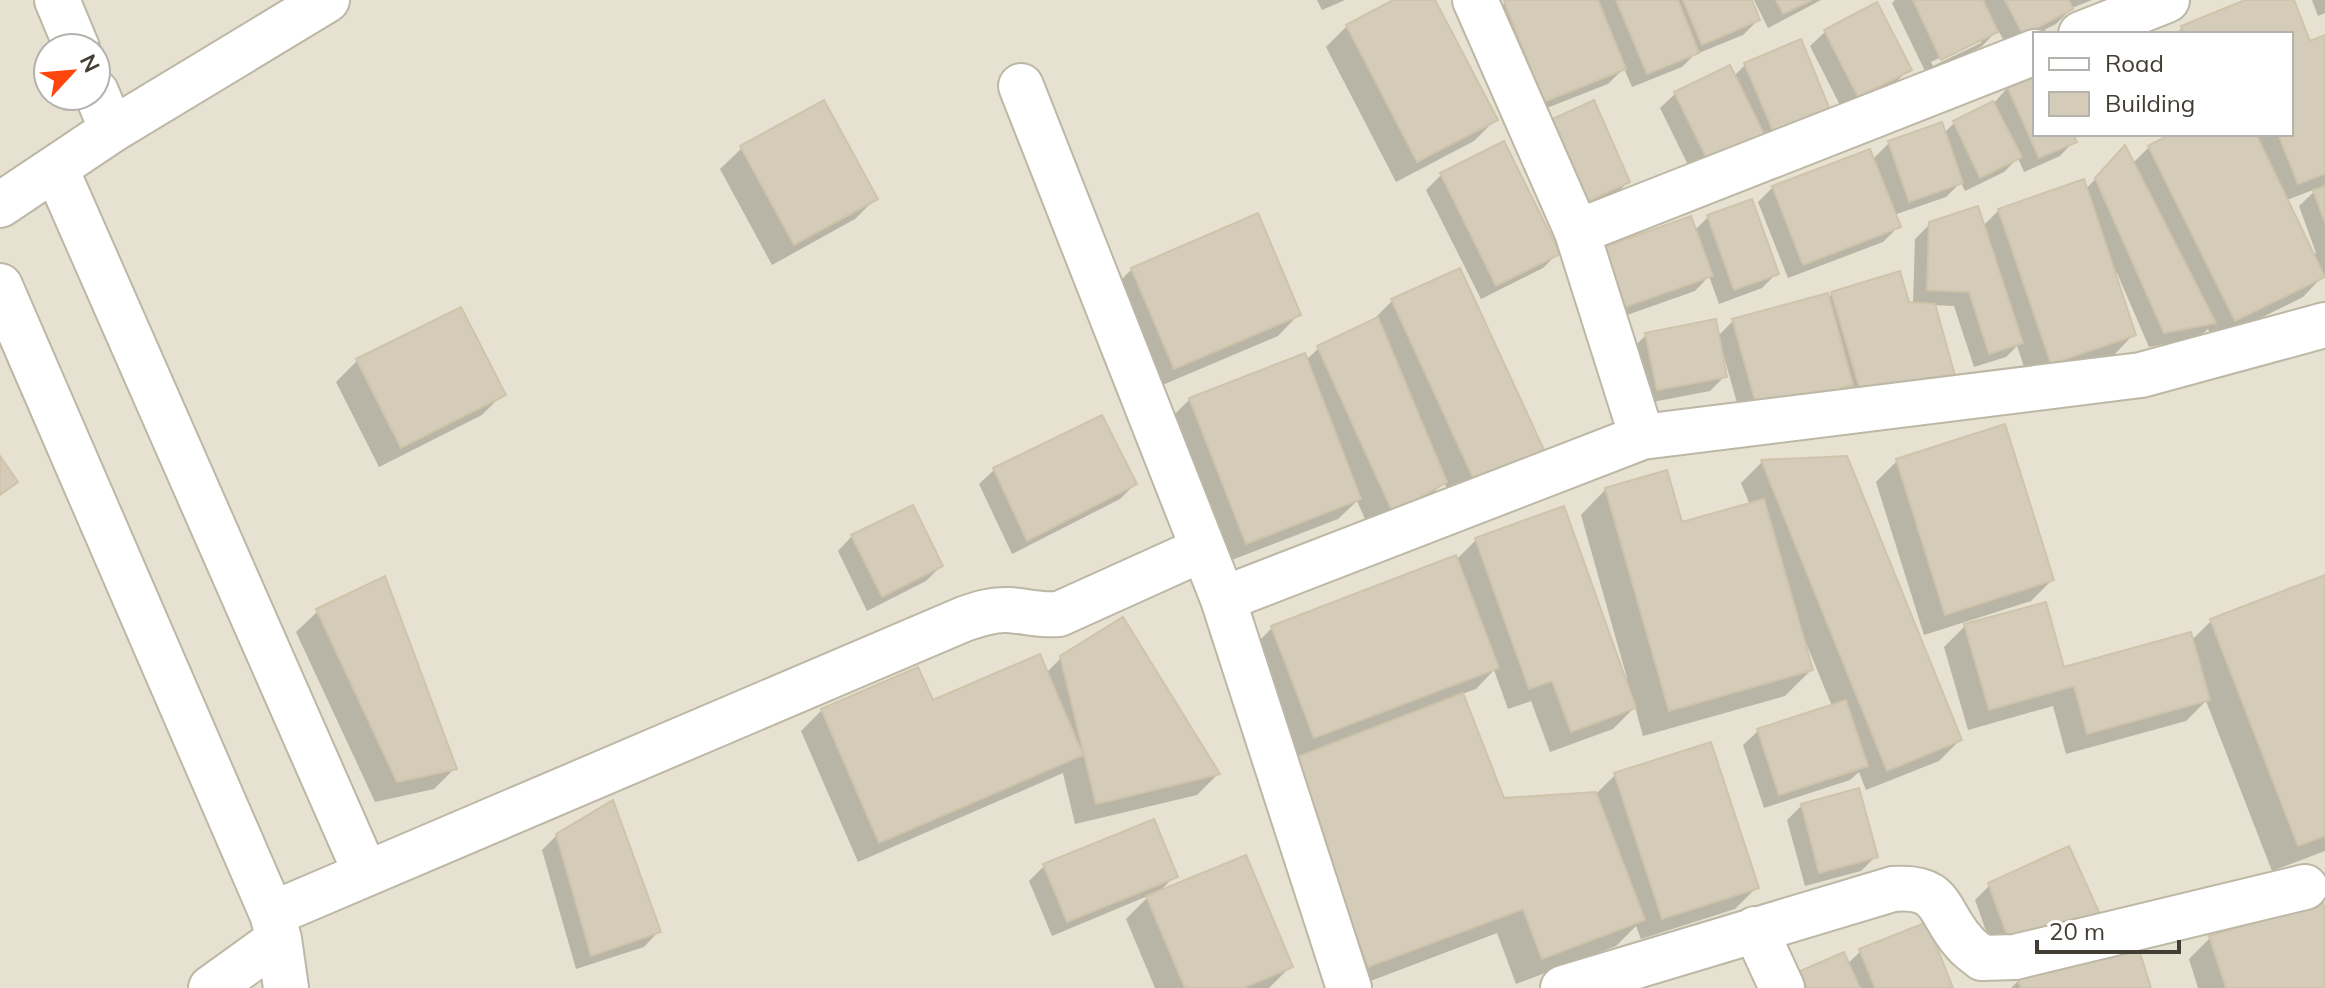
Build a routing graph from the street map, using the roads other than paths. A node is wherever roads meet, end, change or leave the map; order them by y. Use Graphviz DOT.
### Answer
graph roads {
  1 [pos="57,0"];
  2 [pos="327,0"];
  3 [pos="1475,0"];
  4 [pos="2167,0"];
  5 [pos="70,32"];
  6 [pos="2086,32"];
  7 [pos="2033,53"];
  8 [pos="1021,86"];
  9 [pos="112,107"];
  10 [pos="103,112"];
  11 [pos="56,169"];
  12 [pos="0,205"];
  13 [pos="1577,232"];
  14 [pos="0,286"];
  15 [pos="2325,325"];
  16 [pos="1642,437"];
  17 [pos="1203,549"];
  18 [pos="1223,599"];
  19 [pos="357,878"];
  20 [pos="2305,887"];
  21 [pos="281,920"];
  22 [pos="1755,929"];
  23 [pos="211,988"];
  24 [pos="286,988"];
  25 [pos="1349,988"];
  26 [pos="1563,988"];
  27 [pos="1782,988"];
  1 -- 5 [label="street"];
  2 -- 9 [label="street"];
  3 -- 13 [label="street"];
  4 -- 6 [label="street"];
  7 -- 13 [label="street"];
  8 -- 17 [label="street"];
  10 -- 11 [label="street"];
  11 -- 12 [label="street"];
  11 -- 19 [label="street"];
  13 -- 16 [label="street"];
  14 -- 21 [label="street"];
  15 -- 16 [label="street"];
  16 -- 18 [label="street"];
  17 -- 18 [label="street"];
  17 -- 19 [label="street"];
  18 -- 25 [label="street"];
  19 -- 21 [label="street"];
  20 -- 22 [label="street"];
  21 -- 23 [label="street"];
  21 -- 24 [label="street"];
  22 -- 26 [label="street"];
  22 -- 27 [label="street"];
}
